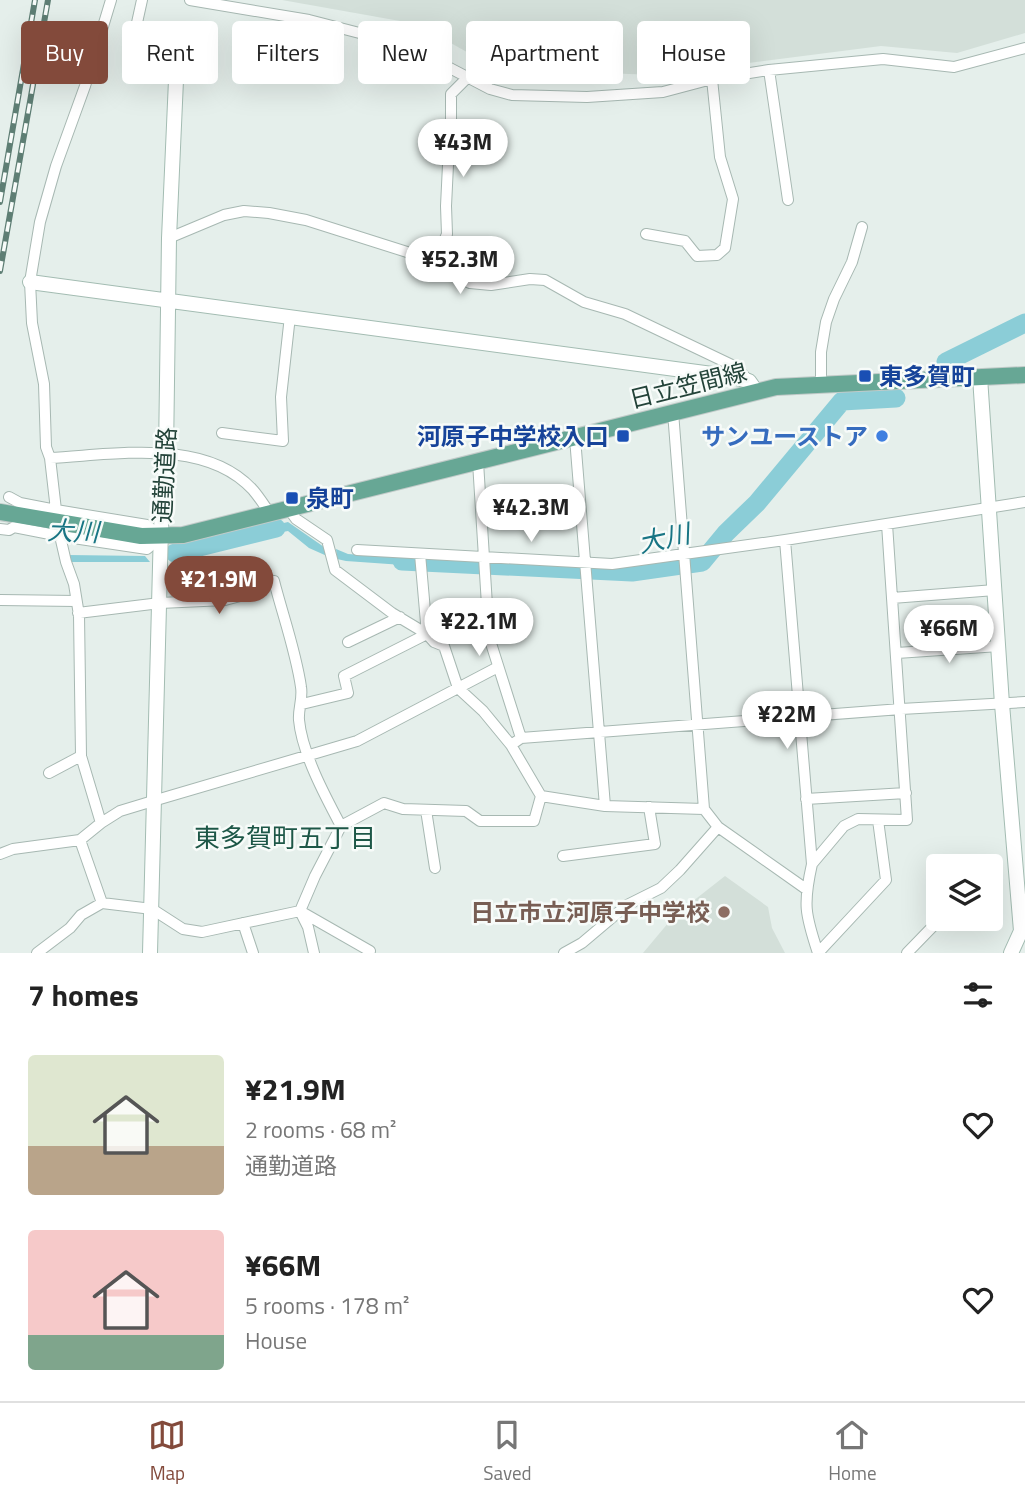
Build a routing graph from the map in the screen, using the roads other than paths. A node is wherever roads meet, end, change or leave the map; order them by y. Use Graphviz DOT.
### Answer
graph roads {
  1 [pos="111,0"];
  2 [pos="142,0"];
  3 [pos="190,0"];
  4 [pos="137,21"];
  5 [pos="1025,48"];
  6 [pos="769,70"];
  7 [pos="750,73"];
  8 [pos="466,77"];
  9 [pos="466,79"];
  10 [pos="176,84"];
  11 [pos="480,84"];
  12 [pos="693,84"];
  13 [pos="713,84"];
  14 [pos="788,200"];
  15 [pos="862,226"];
  16 [pos="646,234"];
  17 [pos="169,238"];
  18 [pos="434,265"];
  19 [pos="30,282"];
  20 [pos="169,299"];
  21 [pos="290,316"];
  22 [pos="1025,375"];
  23 [pos="980,377"];
  24 [pos="821,385"];
  25 [pos="752,386"];
  26 [pos="673,412"];
  27 [pos="222,433"];
  28 [pos="575,438"];
  29 [pos="166,453"];
  30 [pos="50,458"];
  31 [pos="478,462"];
  32 [pos="9,497"];
  33 [pos="1025,502"];
  34 [pos="990,507"];
  35 [pos="288,508"];
  36 [pos="56,510"];
  37 [pos="0,512"];
  38 [pos="269,512"];
  39 [pos="887,524"];
  40 [pos="0,528"];
  41 [pos="61,536"];
  42 [pos="161,537"];
  43 [pos="785,540"];
  44 [pos="356,550"];
  45 [pos="421,559"];
  46 [pos="686,561"];
  47 [pos="484,563"];
  48 [pos="586,568"];
  49 [pos="995,590"];
  50 [pos="892,598"];
  51 [pos="0,600"];
  52 [pos="160,603"];
  53 [pos="77,607"];
  54 [pos="400,617"];
  55 [pos="427,634"];
  56 [pos="348,642"];
  57 [pos="999,646"];
  58 [pos="897,653"];
  59 [pos="498,667"];
  60 [pos="457,688"];
  61 [pos="1025,702"];
  62 [pos="302,704"];
  63 [pos="1002,704"];
  64 [pos="901,709"];
  65 [pos="800,718"];
  66 [pos="698,725"];
  67 [pos="597,732"];
  68 [pos="516,741"];
  69 [pos="81,756"];
  70 [pos="309,756"];
  71 [pos="49,773"];
  72 [pos="906,793"];
  73 [pos="541,796"];
  74 [pos="806,799"];
  75 [pos="153,801"];
  76 [pos="605,806"];
  77 [pos="649,807"];
  78 [pos="704,809"];
  79 [pos="426,810"];
  80 [pos="878,820"];
  81 [pos="101,823"];
  82 [pos="341,826"];
  83 [pos="718,827"];
  84 [pos="80,840"];
  85 [pos="1019,845"];
  86 [pos="0,854"];
  87 [pos="563,856"];
  88 [pos="812,864"];
  89 [pos="435,868"];
  90 [pos="806,890"];
  91 [pos="102,903"];
  92 [pos="152,909"];
  93 [pos="300,911"];
  94 [pos="243,923"];
  95 [pos="928,931"];
  96 [pos="1024,932"];
  97 [pos="37,953"];
  98 [pos="150,953"];
  99 [pos="253,953"];
  100 [pos="314,953"];
  101 [pos="369,953"];
  102 [pos="564,953"];
  103 [pos="907,953"];
  104 [pos="1012,953"];
  1 -- 19 [label="street"];
  2 -- 4 [label="street"];
  3 -- 8 [label="street"];
  5 -- 6 [label="street"];
  6 -- 7 [label="street"];
  6 -- 14 [label="street"];
  9 -- 18 [label="street"];
  10 -- 17 [label="street, 通勤道路"];
  11 -- 12 [label="street"];
  13 -- 16 [label="street"];
  15 -- 24 [label="street"];
  17 -- 18 [label="street"];
  17 -- 20 [label="street, 通勤道路"];
  18 -- 25 [label="street"];
  19 -- 20 [label="street"];
  19 -- 30 [label="street"];
  20 -- 21 [label="street"];
  20 -- 29 [label="street, 通勤道路"];
  21 -- 25 [label="street"];
  21 -- 27 [label="street"];
  22 -- 23 [label="main road, 日立笠間線"];
  23 -- 24 [label="main road, 日立笠間線"];
  23 -- 34 [label="street"];
  24 -- 25 [label="main road, 日立笠間線"];
  25 -- 26 [label="main road, 日立笠間線"];
  26 -- 28 [label="main road, 日立笠間線"];
  26 -- 46 [label="street"];
  28 -- 31 [label="main road, 日立笠間線"];
  28 -- 48 [label="street"];
  29 -- 30 [label="street"];
  29 -- 38 [label="street"];
  29 -- 42 [label="street, 通勤道路"];
  30 -- 36 [label="street"];
  31 -- 35 [label="main road, 日立笠間線"];
  31 -- 47 [label="street"];
  32 -- 36 [label="street"];
  33 -- 34 [label="street"];
  34 -- 39 [label="street"];
  34 -- 49 [label="street"];
  35 -- 38 [label="main road, 日立笠間線"];
  35 -- 54 [label="street"];
  36 -- 42 [label="street"];
  37 -- 42 [label="main road, 日立笠間線"];
  38 -- 42 [label="main road, 日立笠間線"];
  39 -- 43 [label="street"];
  39 -- 50 [label="street"];
  40 -- 41 [label="street"];
  41 -- 42 [label="street"];
  41 -- 53 [label="street"];
  42 -- 52 [label="street, 通勤道路"];
  43 -- 46 [label="street"];
  43 -- 65 [label="street"];
  44 -- 45 [label="street"];
  45 -- 47 [label="street"];
  45 -- 55 [label="street"];
  46 -- 48 [label="street"];
  46 -- 66 [label="street"];
  47 -- 48 [label="street"];
  47 -- 59 [label="street"];
  48 -- 67 [label="street"];
  49 -- 50 [label="street"];
  49 -- 57 [label="street"];
  50 -- 58 [label="street"];
  51 -- 53 [label="street"];
  52 -- 53 [label="street"];
  52 -- 62 [label="street"];
  52 -- 75 [label="street, 通勤道路"];
  53 -- 69 [label="street"];
  54 -- 55 [label="street"];
  54 -- 56 [label="street"];
  55 -- 60 [label="street"];
  55 -- 62 [label="street"];
  57 -- 58 [label="street"];
  57 -- 63 [label="street"];
  58 -- 64 [label="street"];
  59 -- 60 [label="street"];
  59 -- 68 [label="street"];
  60 -- 68 [label="street"];
  60 -- 70 [label="street"];
  61 -- 63 [label="street"];
  62 -- 70 [label="street"];
  63 -- 64 [label="street"];
  63 -- 85 [label="street"];
  64 -- 65 [label="street"];
  64 -- 72 [label="street"];
  65 -- 66 [label="street"];
  65 -- 74 [label="street"];
  66 -- 67 [label="street"];
  66 -- 78 [label="street"];
  67 -- 68 [label="street"];
  67 -- 76 [label="street"];
  68 -- 73 [label="street"];
  69 -- 71 [label="street"];
  69 -- 81 [label="street"];
  70 -- 75 [label="street"];
  70 -- 82 [label="street"];
  72 -- 74 [label="street"];
  72 -- 80 [label="street"];
  73 -- 76 [label="street"];
  73 -- 79 [label="street"];
  74 -- 88 [label="street"];
  75 -- 81 [label="street"];
  75 -- 92 [label="street, 通勤道路"];
  76 -- 77 [label="street"];
  77 -- 78 [label="street"];
  77 -- 87 [label="street"];
  78 -- 83 [label="street"];
  79 -- 82 [label="street"];
  79 -- 89 [label="street"];
  80 -- 88 [label="street"];
  80 -- 90 [label="street"];
  81 -- 84 [label="street"];
  82 -- 93 [label="street"];
  83 -- 90 [label="street"];
  83 -- 102 [label="street"];
  84 -- 86 [label="street"];
  84 -- 91 [label="street"];
  85 -- 96 [label="street"];
  88 -- 90 [label="street"];
  91 -- 92 [label="street"];
  91 -- 97 [label="street"];
  92 -- 94 [label="street"];
  92 -- 98 [label="street, 通勤道路"];
  93 -- 94 [label="street"];
  93 -- 100 [label="street"];
  93 -- 101 [label="street"];
  94 -- 99 [label="street"];
  95 -- 103 [label="street"];
  96 -- 104 [label="street"];
}
